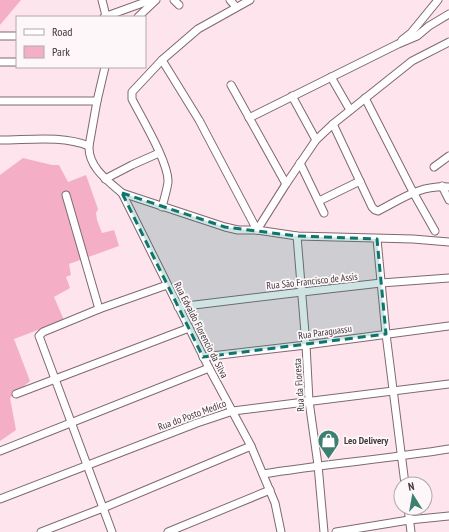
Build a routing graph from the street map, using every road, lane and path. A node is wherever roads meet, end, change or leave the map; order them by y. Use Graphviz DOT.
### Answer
graph roads {
  1 [pos="102,0"];
  2 [pos="151,0"];
  3 [pos="156,0"];
  4 [pos="230,0"];
  5 [pos="250,0"];
  6 [pos="438,0"];
  7 [pos="139,2"];
  8 [pos="236,7"];
  9 [pos="449,14"];
  10 [pos="105,16"];
  11 [pos="107,16"];
  12 [pos="139,16"];
  13 [pos="0,36"];
  14 [pos="16,36"];
  15 [pos="449,42"];
  16 [pos="398,44"];
  17 [pos="162,60"];
  18 [pos="0,62"];
  19 [pos="16,62"];
  20 [pos="105,68"];
  21 [pos="331,77"];
  22 [pos="231,85"];
  23 [pos="292,96"];
  24 [pos="365,98"];
  25 [pos="0,101"];
  26 [pos="97,101"];
  27 [pos="350,110"];
  28 [pos="249,118"];
  29 [pos="333,124"];
  30 [pos="0,140"];
  31 [pos="316,140"];
  32 [pos="89,146"];
  33 [pos="159,153"];
  34 [pos="449,156"];
  35 [pos="300,163"];
  36 [pos="434,167"];
  37 [pos="105,178"];
  38 [pos="360,181"];
  39 [pos="286,184"];
  40 [pos="446,187"];
  41 [pos="413,192"];
  42 [pos="122,193"];
  43 [pos="66,195"];
  44 [pos="449,200"];
  45 [pos="319,201"];
  46 [pos="162,207"];
  47 [pos="324,213"];
  48 [pos="257,230"];
  49 [pos="435,231"];
  50 [pos="297,236"];
  51 [pos="377,239"];
  52 [pos="446,241"];
  53 [pos="449,278"];
  54 [pos="381,283"];
  55 [pos="167,285"];
  56 [pos="302,292"];
  57 [pos="178,307"];
  58 [pos="99,309"];
  59 [pos="449,326"];
  60 [pos="189,328"];
  61 [pos="386,334"];
  62 [pos="306,345"];
  63 [pos="203,356"];
  64 [pos="208,368"];
  65 [pos="55,379"];
  66 [pos="449,384"];
  67 [pos="392,392"];
  68 [pos="16,394"];
  69 [pos="309,401"];
  70 [pos="233,411"];
  71 [pos="71,422"];
  72 [pos="251,446"];
  73 [pos="449,449"];
  74 [pos="0,452"];
  75 [pos="401,457"];
  76 [pos="318,465"];
  77 [pos="87,466"];
  78 [pos="263,474"];
  79 [pos="403,476"];
  80 [pos="270,490"];
  81 [pos="0,499"];
  82 [pos="103,508"];
  83 [pos="409,516"];
  84 [pos="449,516"];
  85 [pos="409,520"];
  86 [pos="41,532"];
  87 [pos="112,532"];
  88 [pos="168,532"];
  89 [pos="281,532"];
  90 [pos="324,532"];
  91 [pos="336,532"];
  92 [pos="411,532"];
  1 -- 10 [label="street"];
  2 -- 7 [label="street"];
  3 -- 12 [label="street"];
  4 -- 8 [label="street"];
  5 -- 8 [label="street"];
  6 -- 16 [label="street"];
  7 -- 11 [label="street"];
  8 -- 17 [label="street"];
  9 -- 16 [label="street"];
  13 -- 14 [label="street"];
  15 -- 24 [label="street"];
  16 -- 21 [label="street"];
  17 -- 33 [label="street"];
  17 -- 48 [label="street"];
  18 -- 19 [label="street"];
  20 -- 26 [label="street"];
  21 -- 23 [label="street"];
  21 -- 27 [label="street"];
  22 -- 28 [label="street"];
  23 -- 28 [label="street"];
  23 -- 31 [label="street"];
  24 -- 27 [label="street"];
  24 -- 41 [label="street"];
  25 -- 26 [label="street"];
  26 -- 32 [label="street"];
  27 -- 29 [label="street"];
  28 -- 39 [label="street"];
  29 -- 31 [label="street"];
  29 -- 38 [label="street"];
  30 -- 32 [label="street"];
  31 -- 35 [label="street"];
  32 -- 37 [label="street, Rua Edvaldo Florencio da Silva"];
  33 -- 37 [label="street"];
  33 -- 46 [label="street"];
  34 -- 36 [label="street"];
  35 -- 39 [label="street"];
  35 -- 45 [label="street"];
  37 -- 42 [label="street, Rua Edvaldo Florencio da Silva"];
  38 -- 41 [label="street"];
  38 -- 45 [label="street"];
  39 -- 48 [label="street"];
  40 -- 41 [label="street"];
  40 -- 44 [label="street"];
  41 -- 49 [label="street"];
  42 -- 46 [label="street"];
  42 -- 55 [label="street, Rua Edvaldo Florencio da Silva"];
  43 -- 58 [label="street"];
  45 -- 47 [label="street"];
  46 -- 48 [label="street"];
  48 -- 50 [label="street"];
  50 -- 51 [label="street"];
  50 -- 56 [label="street, Rua da Floresta"];
  51 -- 52 [label="street"];
  51 -- 54 [label="street"];
  53 -- 54 [label="street, Rua São Francisco de Assis"];
  54 -- 56 [label="street, Rua São Francisco de Assis"];
  54 -- 61 [label="street"];
  55 -- 57 [label="street, Rua Edvaldo Florencio da Silva"];
  55 -- 58 [label="street"];
  56 -- 57 [label="street, Rua São Francisco de Assis"];
  56 -- 62 [label="street, Rua da Floresta"];
  57 -- 60 [label="street, Rua Edvaldo Florencio da Silva"];
  58 -- 65 [label="street"];
  59 -- 61 [label="street, Rua Paraguassu"];
  60 -- 63 [label="street, Rua Edvaldo Florencio da Silva"];
  60 -- 65 [label="street"];
  61 -- 62 [label="street, Rua Paraguassu"];
  61 -- 67 [label="street"];
  62 -- 63 [label="street, Rua Paraguassu"];
  62 -- 69 [label="street, Rua da Floresta"];
  63 -- 64 [label="street, Rua Edvaldo Florencio da Silva"];
  64 -- 70 [label="street, Rua Edvaldo Florencio da Silva"];
  64 -- 71 [label="street"];
  65 -- 68 [label="street"];
  65 -- 71 [label="street"];
  66 -- 67 [label="street, Rua do Posto Medico"];
  67 -- 69 [label="street, Rua do Posto Medico"];
  67 -- 75 [label="street"];
  69 -- 70 [label="street, Rua do Posto Medico"];
  69 -- 76 [label="street, Rua da Floresta"];
  70 -- 72 [label="street, Rua Edvaldo Florencio da Silva"];
  70 -- 77 [label="street, Rua do Posto Medico"];
  71 -- 74 [label="street"];
  71 -- 77 [label="street"];
  72 -- 78 [label="street, Rua Edvaldo Florencio da Silva"];
  72 -- 82 [label="street"];
  73 -- 75 [label="street"];
  75 -- 76 [label="street"];
  75 -- 79 [label="street"];
  76 -- 78 [label="street"];
  76 -- 90 [label="street, Rua da Floresta"];
  77 -- 81 [label="street, Rua do Posto Medico"];
  77 -- 82 [label="street"];
  78 -- 80 [label="street, Rua Edvaldo Florencio da Silva"];
  80 -- 88 [label="street"];
  80 -- 89 [label="street, Rua Edvaldo Florencio da Silva"];
  82 -- 86 [label="street"];
  82 -- 87 [label="street"];
  83 -- 85 [label="street"];
  84 -- 85 [label="street"];
  85 -- 91 [label="street"];
  85 -- 92 [label="street"];
}
